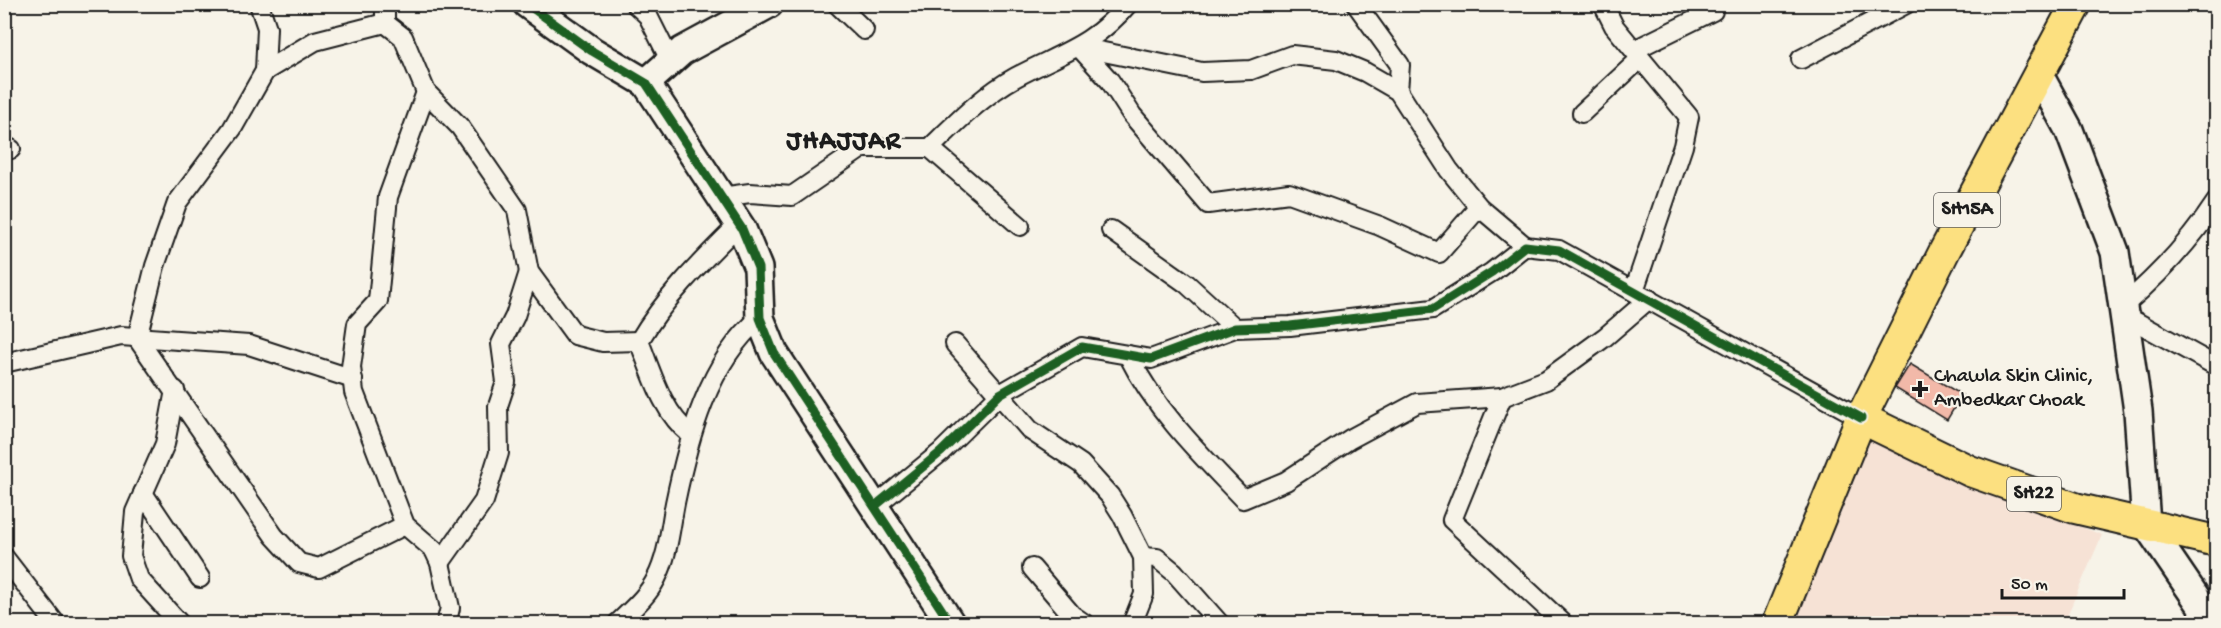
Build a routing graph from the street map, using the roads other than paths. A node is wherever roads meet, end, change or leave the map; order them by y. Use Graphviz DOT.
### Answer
graph roads {
  1 [pos="259,4"];
  2 [pos="385,4"];
  3 [pos="527,4"];
  4 [pos="635,4"];
  5 [pos="769,4"];
  6 [pos="837,4"];
  7 [pos="1128,4"];
  8 [pos="1356,4"];
  9 [pos="1603,4"];
  10 [pos="1906,4"];
  11 [pos="2077,6"];
  12 [pos="1713,11"];
  13 [pos="385,23"];
  14 [pos="864,30"];
  15 [pos="1079,47"];
  16 [pos="1637,54"];
  17 [pos="1801,59"];
  18 [pos="670,60"];
  19 [pos="265,71"];
  20 [pos="2039,75"];
  21 [pos="646,83"];
  22 [pos="1398,91"];
  23 [pos="426,92"];
  24 [pos="1582,113"];
  25 [pos="930,148"];
  26 [pos="721,197"];
  27 [pos="2217,202"];
  28 [pos="1479,207"];
  29 [pos="739,224"];
  30 [pos="1020,226"];
  31 [pos="1111,231"];
  32 [pos="1525,246"];
  33 [pos="530,272"];
  34 [pos="1642,295"];
  35 [pos="2123,310"];
  36 [pos="760,318"];
  37 [pos="1235,328"];
  38 [pos="137,338"];
  39 [pos="639,341"];
  40 [pos="955,344"];
  41 [pos="1128,355"];
  42 [pos="4,363"];
  43 [pos="2217,366"];
  44 [pos="353,379"];
  45 [pos="175,390"];
  46 [pos="1000,394"];
  47 [pos="1502,397"];
  48 [pos="1862,418"];
  49 [pos="690,434"];
  50 [pos="143,493"];
  51 [pos="875,506"];
  52 [pos="2146,524"];
  53 [pos="405,525"];
  54 [pos="2217,541"];
  55 [pos="4,557"];
  56 [pos="1143,557"];
  57 [pos="440,564"];
  58 [pos="1032,568"];
  59 [pos="200,578"];
  60 [pos="56,624"];
  61 [pos="180,624"];
  62 [pos="446,624"];
  63 [pos="617,624"];
  64 [pos="951,624"];
  65 [pos="1085,624"];
  66 [pos="1131,624"];
  67 [pos="1220,624"];
  68 [pos="1564,624"];
  69 [pos="1777,624"];
  70 [pos="2214,624"];
  1 -- 19 [label="street"];
  2 -- 13 [label="street"];
  3 -- 21 [label="street"];
  4 -- 18 [label="street"];
  5 -- 18 [label="street"];
  6 -- 14 [label="street"];
  7 -- 15 [label="street"];
  8 -- 22 [label="street"];
  9 -- 16 [label="street"];
  10 -- 17 [label="street"];
  11 -- 20 [label="main road, SH15A"];
  12 -- 16 [label="street"];
  13 -- 19 [label="street"];
  13 -- 23 [label="street"];
  15 -- 22 [label="street"];
  15 -- 25 [label="street"];
  15 -- 28 [label="street"];
  16 -- 24 [label="street"];
  16 -- 34 [label="street"];
  18 -- 21 [label="street"];
  19 -- 38 [label="street"];
  20 -- 35 [label="street"];
  20 -- 48 [label="main road, SH15A"];
  21 -- 26 [label="street"];
  22 -- 28 [label="street"];
  23 -- 33 [label="street"];
  23 -- 44 [label="street"];
  25 -- 26 [label="street"];
  25 -- 30 [label="street"];
  26 -- 29 [label="street"];
  27 -- 35 [label="street"];
  28 -- 32 [label="street"];
  29 -- 36 [label="street"];
  29 -- 39 [label="street"];
  31 -- 37 [label="street"];
  32 -- 34 [label="street"];
  32 -- 37 [label="street"];
  33 -- 39 [label="street"];
  33 -- 57 [label="street"];
  34 -- 47 [label="street"];
  34 -- 48 [label="street"];
  35 -- 43 [label="street"];
  35 -- 52 [label="street"];
  36 -- 49 [label="street"];
  36 -- 51 [label="street"];
  37 -- 41 [label="street"];
  38 -- 42 [label="street"];
  38 -- 44 [label="street"];
  38 -- 45 [label="street"];
  39 -- 49 [label="street"];
  40 -- 46 [label="street"];
  41 -- 46 [label="street"];
  41 -- 47 [label="street"];
  44 -- 53 [label="street"];
  45 -- 50 [label="street"];
  45 -- 53 [label="street"];
  46 -- 51 [label="street"];
  46 -- 56 [label="street"];
  47 -- 68 [label="street"];
  48 -- 52 [label="main road, SH22"];
  48 -- 69 [label="main road"];
  49 -- 63 [label="street"];
  50 -- 59 [label="street"];
  50 -- 61 [label="street"];
  51 -- 64 [label="street"];
  52 -- 54 [label="main road, SH22"];
  52 -- 70 [label="street"];
  53 -- 57 [label="street"];
  55 -- 60 [label="street"];
  56 -- 66 [label="street"];
  56 -- 67 [label="street"];
  57 -- 62 [label="street"];
  58 -- 65 [label="street"];
}
